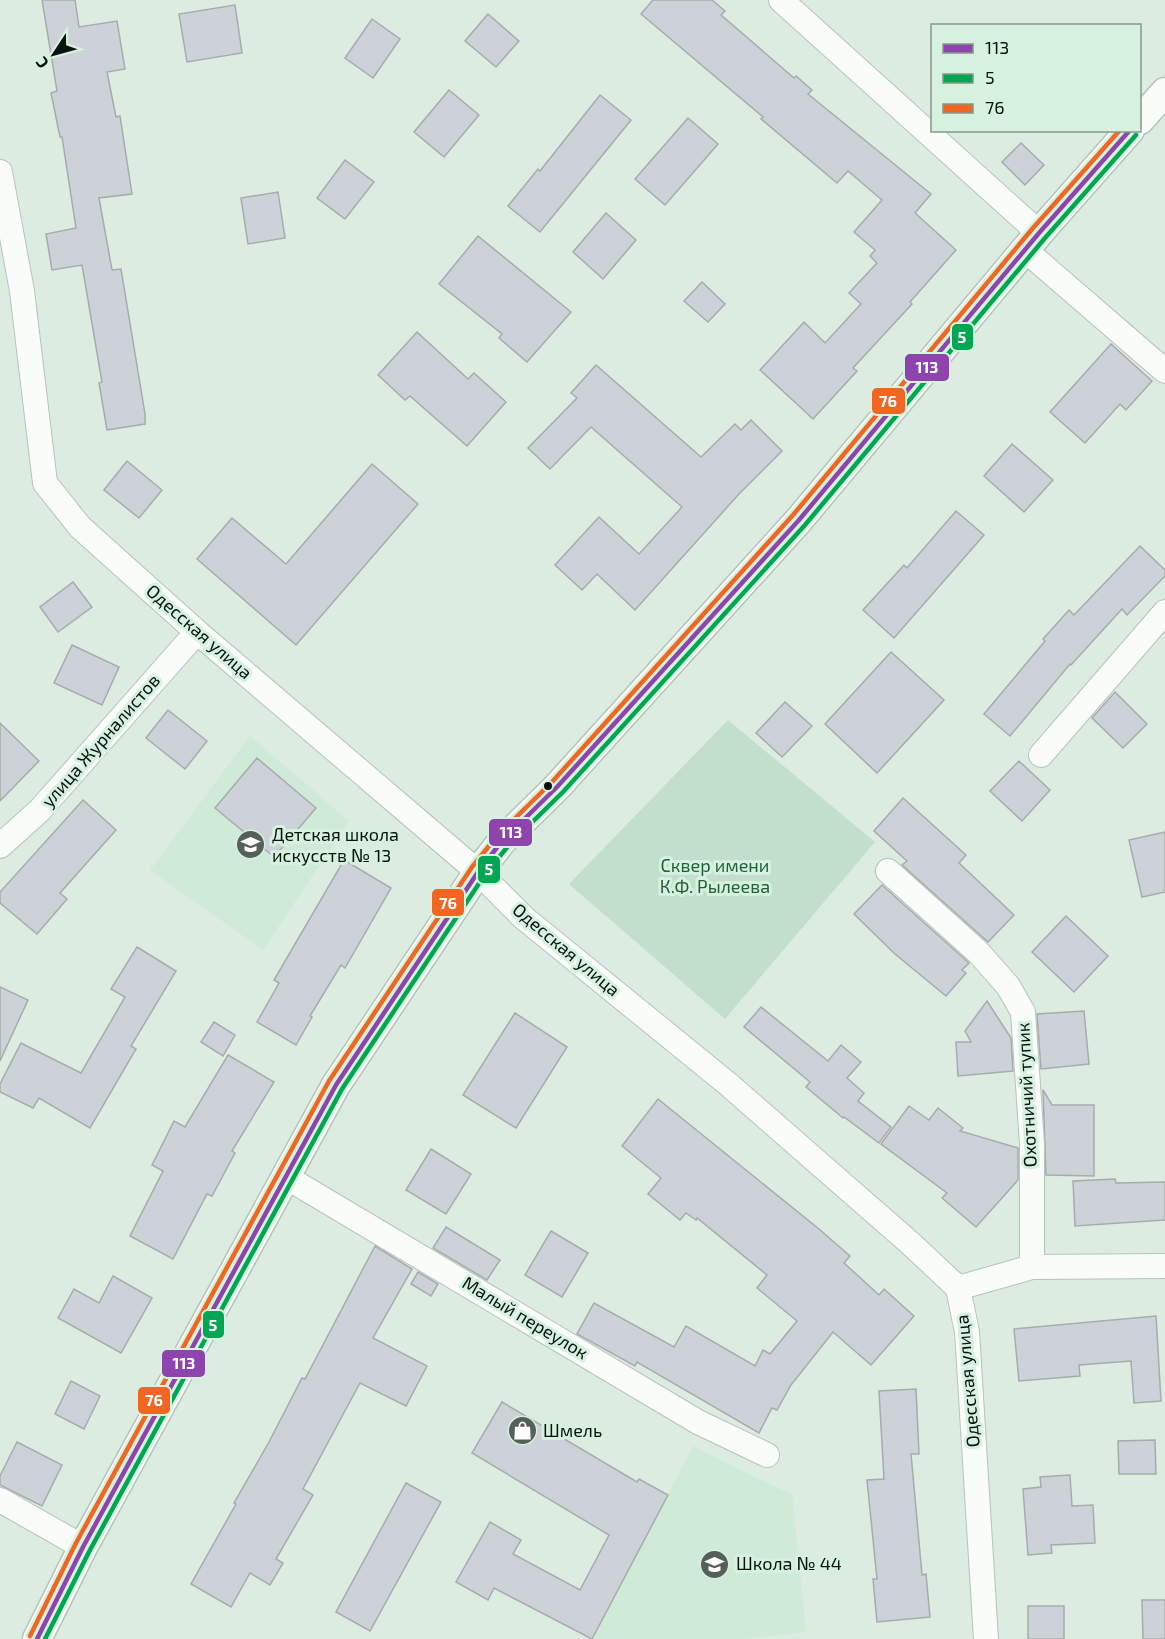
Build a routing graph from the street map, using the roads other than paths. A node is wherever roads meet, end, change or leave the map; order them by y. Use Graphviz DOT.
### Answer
graph roads {
  1 [pos="781,0"];
  2 [pos="1165,92"];
  3 [pos="1141,119"];
  4 [pos="1128,132"];
  5 [pos="0,172"];
  6 [pos="1032,242"];
  7 [pos="11,292"];
  8 [pos="1165,371"];
  9 [pos="1165,612"];
  10 [pos="197,632"];
  11 [pos="1041,755"];
  12 [pos="0,846"];
  13 [pos="888,871"];
  14 [pos="478,872"];
  15 [pos="286,1177"];
  16 [pos="1165,1266"];
  17 [pos="1032,1267"];
  18 [pos="958,1288"];
  19 [pos="767,1455"];
  20 [pos="0,1500"];
  21 [pos="83,1547"];
  22 [pos="37,1639"];
  23 [pos="986,1639"];
  1 -- 6 [label="street"];
  2 -- 3 [label="street"];
  4 -- 6 [label="street"];
  5 -- 7 [label="street, Одесская улица"];
  6 -- 8 [label="street"];
  6 -- 14 [label="street"];
  7 -- 10 [label="street, Одесская улица"];
  9 -- 11 [label="street"];
  10 -- 12 [label="street, улица Журналистов"];
  10 -- 14 [label="street, Одесская улица"];
  13 -- 17 [label="street, Охотничий тупик"];
  14 -- 15 [label="street"];
  14 -- 18 [label="street, Одесская улица"];
  15 -- 19 [label="street, Малый переулок"];
  15 -- 21 [label="street"];
  16 -- 17 [label="street"];
  17 -- 18 [label="street"];
  18 -- 23 [label="street, Одесская улица"];
  20 -- 21 [label="street"];
  21 -- 22 [label="street"];
}
